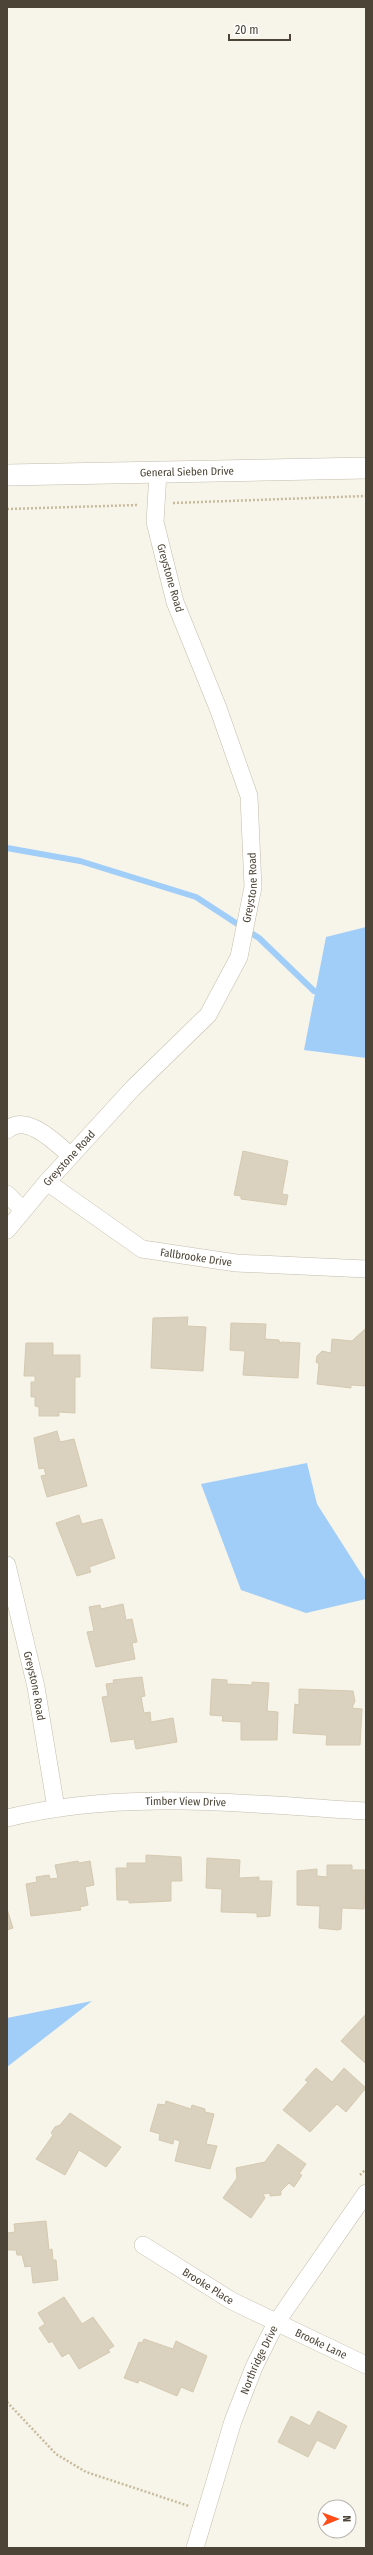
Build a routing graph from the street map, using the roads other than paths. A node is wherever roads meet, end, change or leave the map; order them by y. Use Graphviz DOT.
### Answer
graph roads {
  1 [pos="366,468"];
  2 [pos="158,473"];
  3 [pos="7,475"];
  4 [pos="7,1130"];
  5 [pos="71,1156"];
  6 [pos="47,1182"];
  7 [pos="7,1194"];
  8 [pos="23,1210"];
  9 [pos="7,1230"];
  10 [pos="366,1268"];
  11 [pos="7,1565"];
  12 [pos="56,1808"];
  13 [pos="366,1811"];
  14 [pos="7,1818"];
  15 [pos="366,2192"];
  16 [pos="143,2245"];
  17 [pos="276,2323"];
  18 [pos="366,2365"];
  19 [pos="195,2548"];
  1 -- 2 [label="street, General Sieben Drive"];
  2 -- 3 [label="street, General Sieben Drive"];
  2 -- 5 [label="street, Greystone Road"];
  4 -- 5 [label="street"];
  5 -- 6 [label="street, Greystone Road"];
  6 -- 8 [label="street, Greystone Road"];
  6 -- 10 [label="street, Fallbrooke Drive"];
  7 -- 8 [label="street"];
  8 -- 9 [label="street, Greystone Road"];
  11 -- 12 [label="street, Greystone Road"];
  12 -- 13 [label="street, Timber View Drive"];
  12 -- 14 [label="street, Timber View Drive"];
  15 -- 17 [label="street, Northridge Drive"];
  16 -- 17 [label="street, Brooke Place"];
  17 -- 18 [label="street, Brooke Lane"];
  17 -- 19 [label="street, Northridge Drive"];
}
